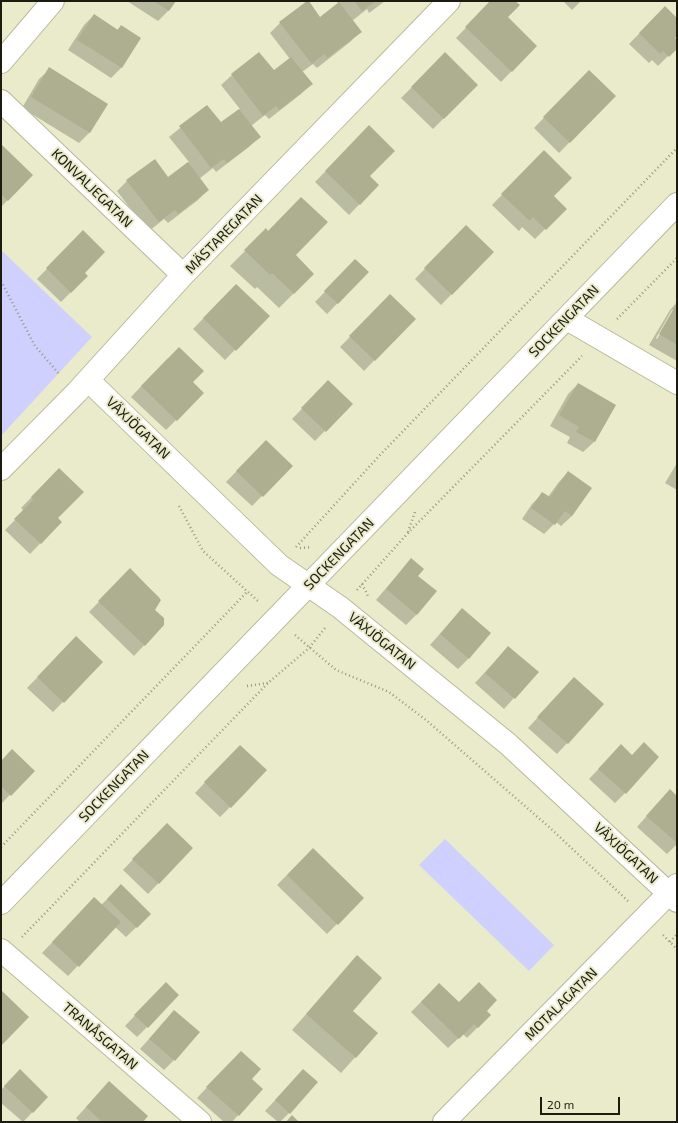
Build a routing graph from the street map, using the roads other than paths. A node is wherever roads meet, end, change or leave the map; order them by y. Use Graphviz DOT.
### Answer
graph roads {
  1 [pos="53,1"];
  2 [pos="449,1"];
  3 [pos="1,62"];
  4 [pos="1,101"];
  5 [pos="677,204"];
  6 [pos="183,275"];
  7 [pos="567,318"];
  8 [pos="88,380"];
  9 [pos="677,383"];
  10 [pos="1,469"];
  11 [pos="308,585"];
  12 [pos="674,893"];
  13 [pos="1,903"];
  14 [pos="3,952"];
  15 [pos="200,1122"];
  16 [pos="444,1122"];
  1 -- 3 [label="street"];
  2 -- 6 [label="street, MÄSTAREGATAN"];
  4 -- 6 [label="street, KONVALJEGATAN"];
  5 -- 7 [label="street, SOCKENGATAN"];
  6 -- 8 [label="street, MÄSTAREGATAN"];
  7 -- 9 [label="street"];
  7 -- 11 [label="street, SOCKENGATAN"];
  8 -- 10 [label="street, MÄSTAREGATAN"];
  8 -- 11 [label="street, VÄXJÖGATAN"];
  11 -- 12 [label="street, VÄXJÖGATAN"];
  11 -- 13 [label="street, SOCKENGATAN"];
  12 -- 16 [label="street, MOTALAGATAN"];
  14 -- 15 [label="street, TRANÅSGATAN"];
}
